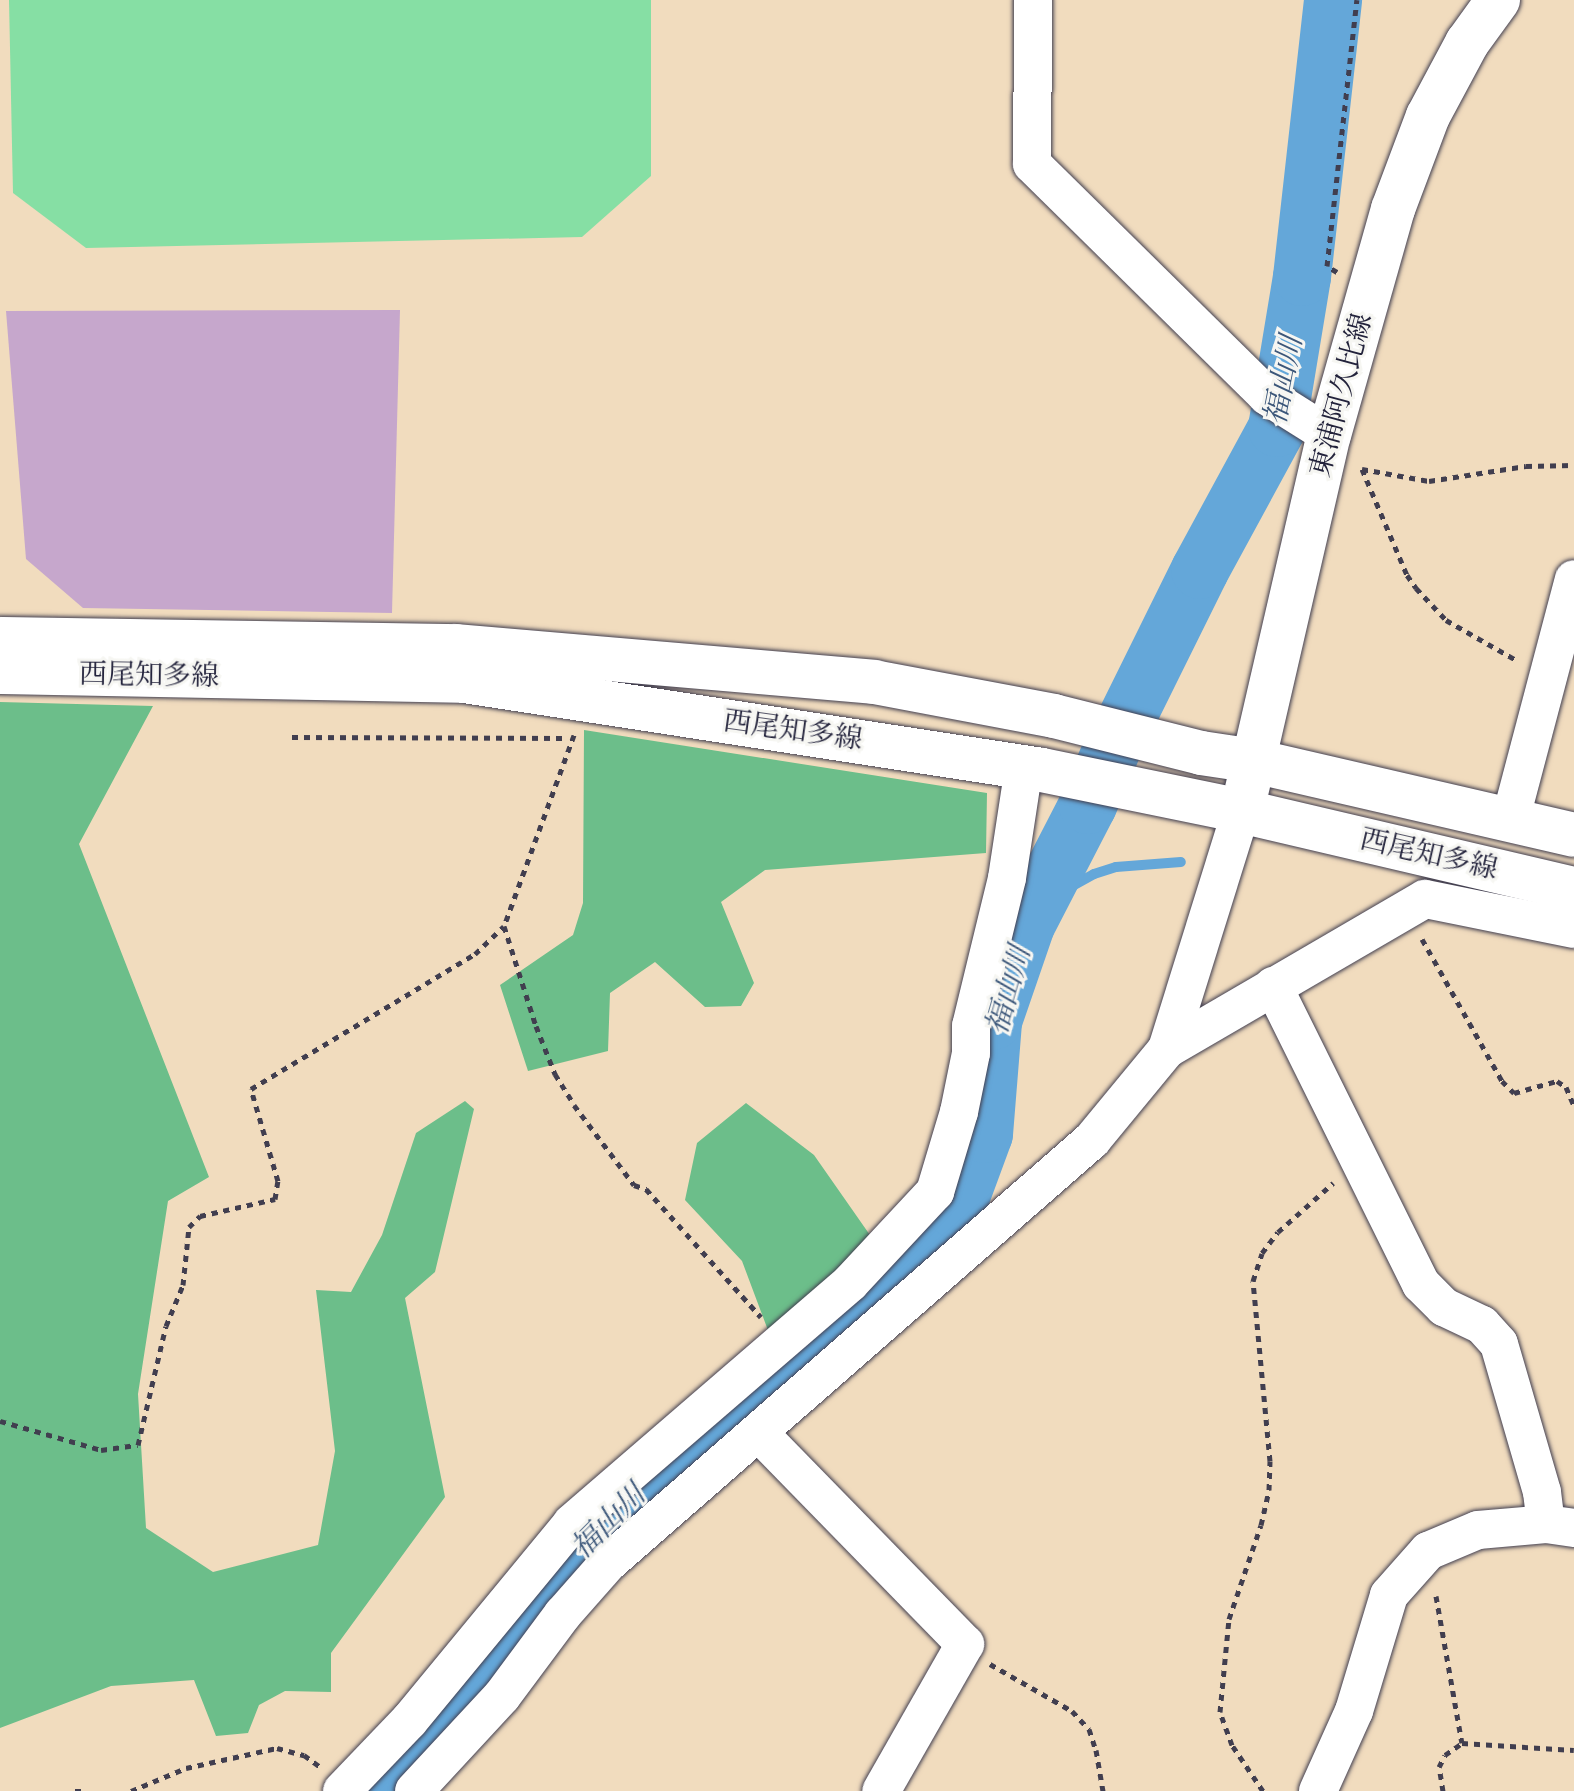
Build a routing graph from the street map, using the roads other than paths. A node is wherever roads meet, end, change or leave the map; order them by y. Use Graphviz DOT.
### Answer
graph roads {
  1 [pos="1033,0"];
  2 [pos="1498,0"];
  3 [pos="1315,436"];
  4 [pos="1574,579"];
  5 [pos="0,639"];
  6 [pos="0,672"];
  7 [pos="1254,761"];
  8 [pos="1033,769"];
  9 [pos="1241,811"];
  10 [pos="1510,821"];
  11 [pos="1574,835"];
  12 [pos="1574,889"];
  13 [pos="1574,929"];
  14 [pos="1273,986"];
  15 [pos="1167,1049"];
  16 [pos="759,1433"];
  17 [pos="1560,1526"];
  18 [pos="342,1791"];
  19 [pos="414,1791"];
  20 [pos="881,1791"];
  21 [pos="1318,1791"];
  1 -- 3 [label="street"];
  2 -- 3 [label="main road, 東浦阿久比線"];
  3 -- 7 [label="main road, 東浦阿久比線"];
  4 -- 10 [label="street"];
  5 -- 7 [label="main road, 西尾知多線"];
  6 -- 8 [label="main road, 西尾知多線"];
  7 -- 9 [label="main road, 東浦阿久比線"];
  7 -- 10 [label="main road, 西尾知多線"];
  8 -- 9 [label="main road, 西尾知多線"];
  8 -- 18 [label="street"];
  9 -- 12 [label="main road, 西尾知多線"];
  9 -- 15 [label="street"];
  10 -- 11 [label="main road, 西尾知多線"];
  13 -- 14 [label="street"];
  14 -- 15 [label="street"];
  14 -- 17 [label="street"];
  15 -- 16 [label="street"];
  16 -- 19 [label="street"];
  16 -- 20 [label="street"];
  17 -- 21 [label="street"];
}
